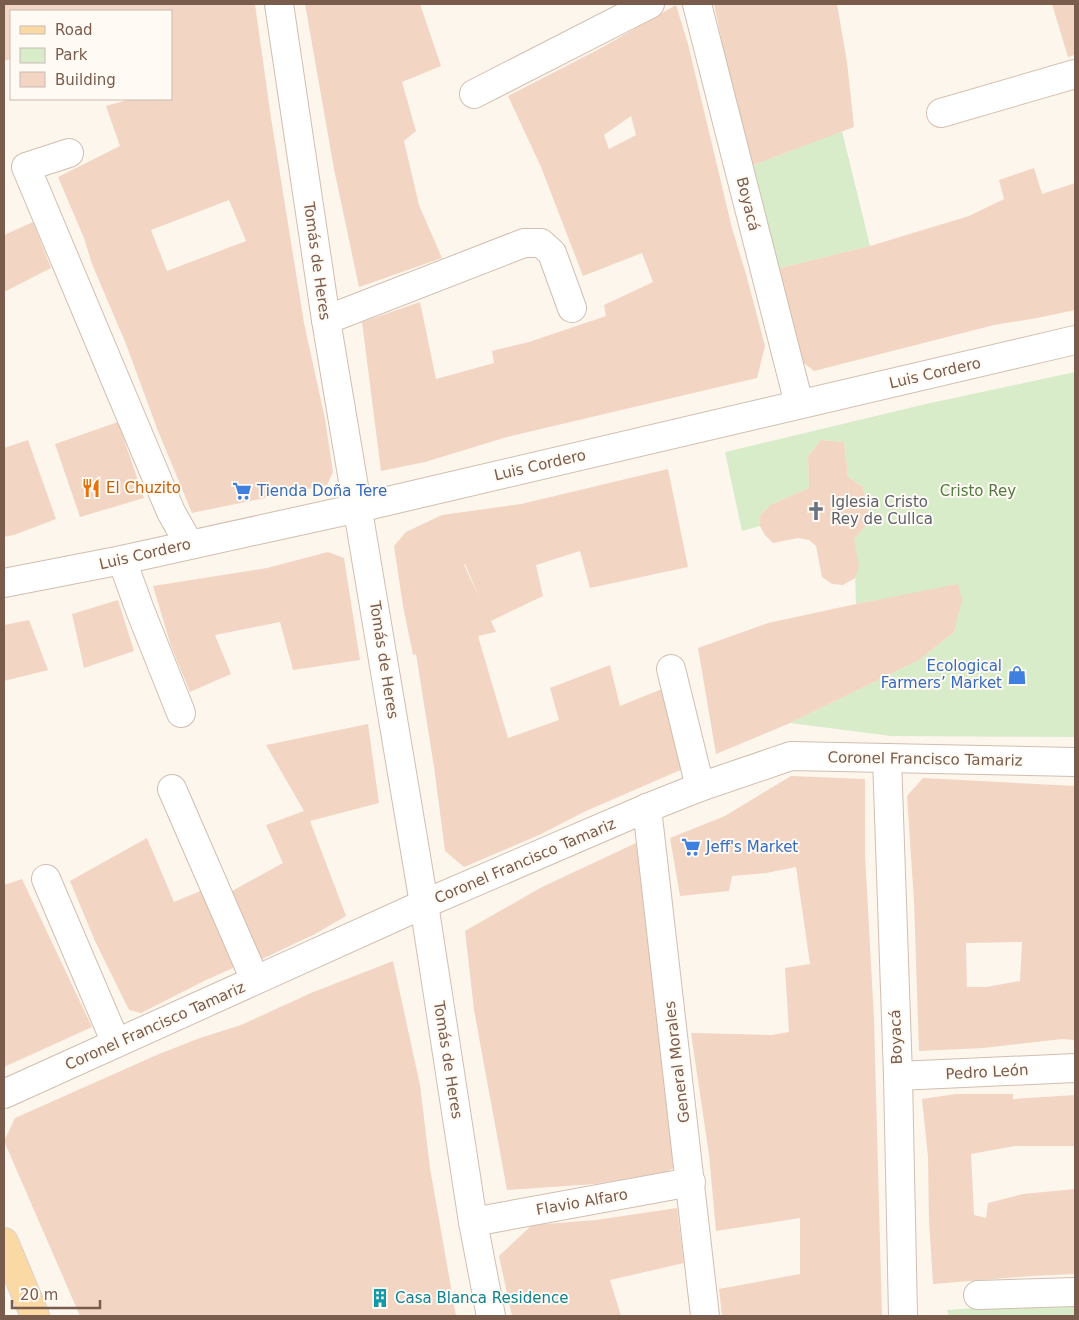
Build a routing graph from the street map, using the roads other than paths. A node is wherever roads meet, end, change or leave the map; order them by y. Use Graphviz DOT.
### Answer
graph roads {
  1 [pos="279,4"];
  2 [pos="650,4"];
  3 [pos="697,4"];
  4 [pos="1075,74"];
  5 [pos="474,94"];
  6 [pos="940,113"];
  7 [pos="69,153"];
  8 [pos="572,308"];
  9 [pos="326,320"];
  10 [pos="1075,340"];
  11 [pos="798,404"];
  12 [pos="358,508"];
  13 [pos="189,544"];
  14 [pos="122,560"];
  15 [pos="4,583"];
  16 [pos="671,668"];
  17 [pos="180,713"];
  18 [pos="887,758"];
  19 [pos="1075,762"];
  20 [pos="700,787"];
  21 [pos="172,789"];
  22 [pos="647,808"];
  23 [pos="46,879"];
  24 [pos="424,904"];
  25 [pos="255,980"];
  26 [pos="116,1043"];
  27 [pos="1075,1068"];
  28 [pos="898,1076"];
  29 [pos="4,1094"];
  30 [pos="691,1182"];
  31 [pos="473,1222"];
  32 [pos="4,1242"];
  33 [pos="1075,1292"];
  34 [pos="978,1295"];
  35 [pos="35,1316"];
  36 [pos="491,1316"];
  37 [pos="705,1316"];
  38 [pos="903,1316"];
  1 -- 9 [label="street, Tomás de Heres"];
  2 -- 5 [label="street"];
  3 -- 11 [label="street, Boyacá"];
  4 -- 6 [label="street"];
  7 -- 13 [label="street"];
  8 -- 9 [label="street"];
  9 -- 12 [label="street, Tomás de Heres"];
  10 -- 11 [label="street, Luis Cordero"];
  11 -- 12 [label="street, Luis Cordero"];
  12 -- 13 [label="street, Luis Cordero"];
  12 -- 24 [label="street, Tomás de Heres"];
  13 -- 14 [label="street, Luis Cordero"];
  14 -- 15 [label="street, Luis Cordero"];
  14 -- 17 [label="street"];
  16 -- 20 [label="street"];
  18 -- 19 [label="street, Coronel Francisco Tamariz"];
  18 -- 20 [label="street, Coronel Francisco Tamariz"];
  18 -- 28 [label="street, Boyacá"];
  20 -- 22 [label="street, Coronel Francisco Tamariz"];
  21 -- 25 [label="street"];
  22 -- 24 [label="street, Coronel Francisco Tamariz"];
  22 -- 30 [label="street, General Morales"];
  23 -- 26 [label="street"];
  24 -- 25 [label="street, Coronel Francisco Tamariz"];
  24 -- 31 [label="street, Tomás de Heres"];
  25 -- 26 [label="street, Coronel Francisco Tamariz"];
  26 -- 29 [label="street, Coronel Francisco Tamariz"];
  27 -- 28 [label="street, Pedro León"];
  28 -- 38 [label="street, Boyacá"];
  30 -- 31 [label="street, Flavio Alfaro"];
  30 -- 37 [label="street, General Morales"];
  31 -- 36 [label="street, Tomás de Heres"];
  32 -- 35 [label="main road"];
  33 -- 34 [label="street"];
}
